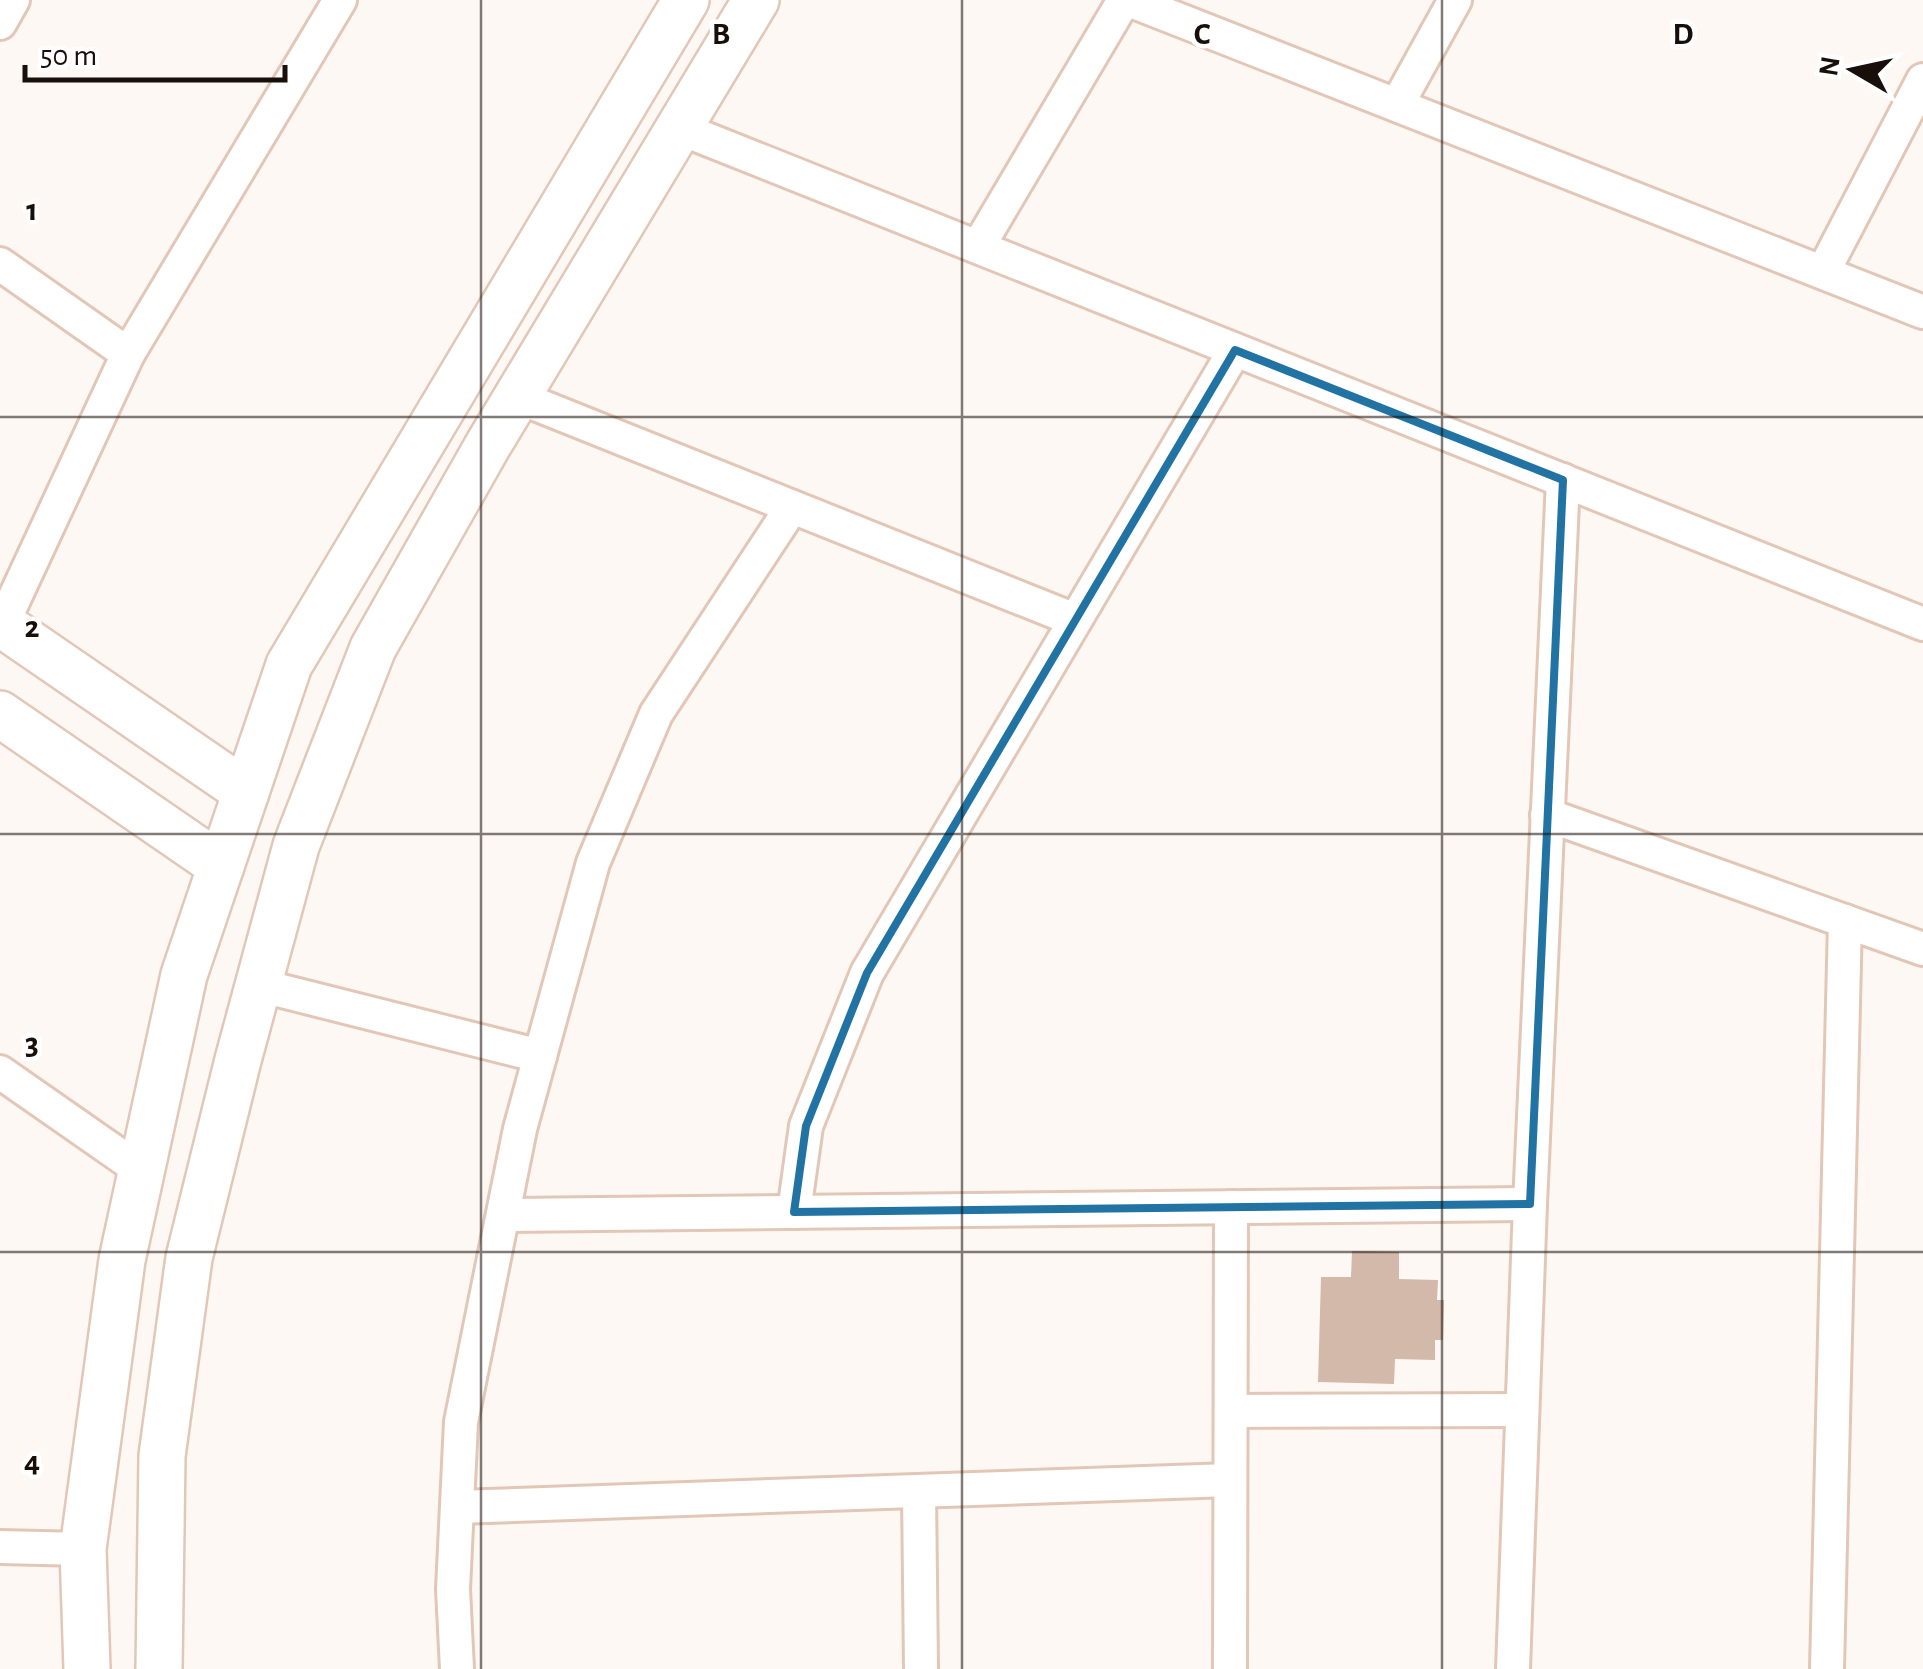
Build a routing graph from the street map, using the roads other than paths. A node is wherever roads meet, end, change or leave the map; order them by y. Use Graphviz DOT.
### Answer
graph roads {
  1 [pos="14,0"];
  2 [pos="340,0"];
  3 [pos="686,0"];
  4 [pos="756,0"];
  5 [pos="1126,0"];
  6 [pos="1454,0"];
  7 [pos="0,23"];
  8 [pos="1923,80"];
  9 [pos="1397,105"];
  10 [pos="679,128"];
  11 [pos="978,247"];
  12 [pos="0,264"];
  13 [pos="1823,272"];
  14 [pos="1923,312"];
  15 [pos="1235,350"];
  16 [pos="128,354"];
  17 [pos="518,398"];
  18 [pos="1563,480"];
  19 [pos="792,507"];
  20 [pos="1075,620"];
  21 [pos="1,624"];
  22 [pos="1923,624"];
  23 [pos="0,714"];
  24 [pos="246,792"];
  25 [pos="1548,815"];
  26 [pos="221,866"];
  27 [pos="1845,921"];
  28 [pos="1923,950"];
  29 [pos="258,985"];
  30 [pos="540,1056"];
  31 [pos="0,1072"];
  32 [pos="142,1171"];
  33 [pos="1530,1204"];
  34 [pos="1231,1206"];
  35 [pos="794,1212"];
  36 [pos="503,1215"];
  37 [pos="1522,1410"];
  38 [pos="1231,1412"];
  39 [pos="1230,1480"];
  40 [pos="918,1491"];
  41 [pos="458,1506"];
  42 [pos="0,1547"];
  43 [pos="84,1549"];
  44 [pos="87,1669"];
  45 [pos="158,1669"];
  46 [pos="456,1669"];
  47 [pos="921,1669"];
  48 [pos="1230,1669"];
  49 [pos="1512,1669"];
  50 [pos="1827,1669"];
  1 -- 7 [label="street"];
  2 -- 16 [label="street"];
  3 -- 24 [label="street"];
  4 -- 10 [label="street"];
  5 -- 9 [label="street"];
  5 -- 11 [label="street"];
  6 -- 9 [label="street"];
  8 -- 13 [label="street"];
  9 -- 13 [label="street"];
  10 -- 11 [label="street"];
  10 -- 17 [label="street"];
  11 -- 15 [label="street"];
  12 -- 16 [label="street"];
  13 -- 14 [label="street"];
  15 -- 18 [label="street"];
  15 -- 20 [label="street"];
  16 -- 21 [label="street"];
  17 -- 19 [label="street"];
  17 -- 29 [label="street"];
  18 -- 22 [label="street"];
  18 -- 25 [label="street"];
  19 -- 20 [label="street"];
  19 -- 30 [label="street"];
  20 -- 35 [label="street"];
  21 -- 24 [label="street"];
  23 -- 26 [label="street"];
  24 -- 26 [label="street"];
  25 -- 27 [label="street"];
  25 -- 33 [label="street"];
  26 -- 32 [label="street"];
  27 -- 28 [label="street"];
  27 -- 50 [label="street"];
  29 -- 30 [label="street"];
  29 -- 45 [label="street"];
  30 -- 36 [label="street"];
  31 -- 32 [label="street"];
  32 -- 43 [label="street"];
  33 -- 34 [label="street"];
  33 -- 37 [label="street"];
  34 -- 35 [label="street"];
  34 -- 38 [label="street"];
  35 -- 36 [label="street"];
  36 -- 41 [label="street"];
  37 -- 38 [label="street"];
  37 -- 49 [label="street"];
  38 -- 39 [label="street"];
  39 -- 40 [label="street"];
  39 -- 48 [label="street"];
  40 -- 41 [label="street"];
  40 -- 47 [label="street"];
  41 -- 46 [label="street"];
  42 -- 43 [label="street"];
  43 -- 44 [label="street"];
}
